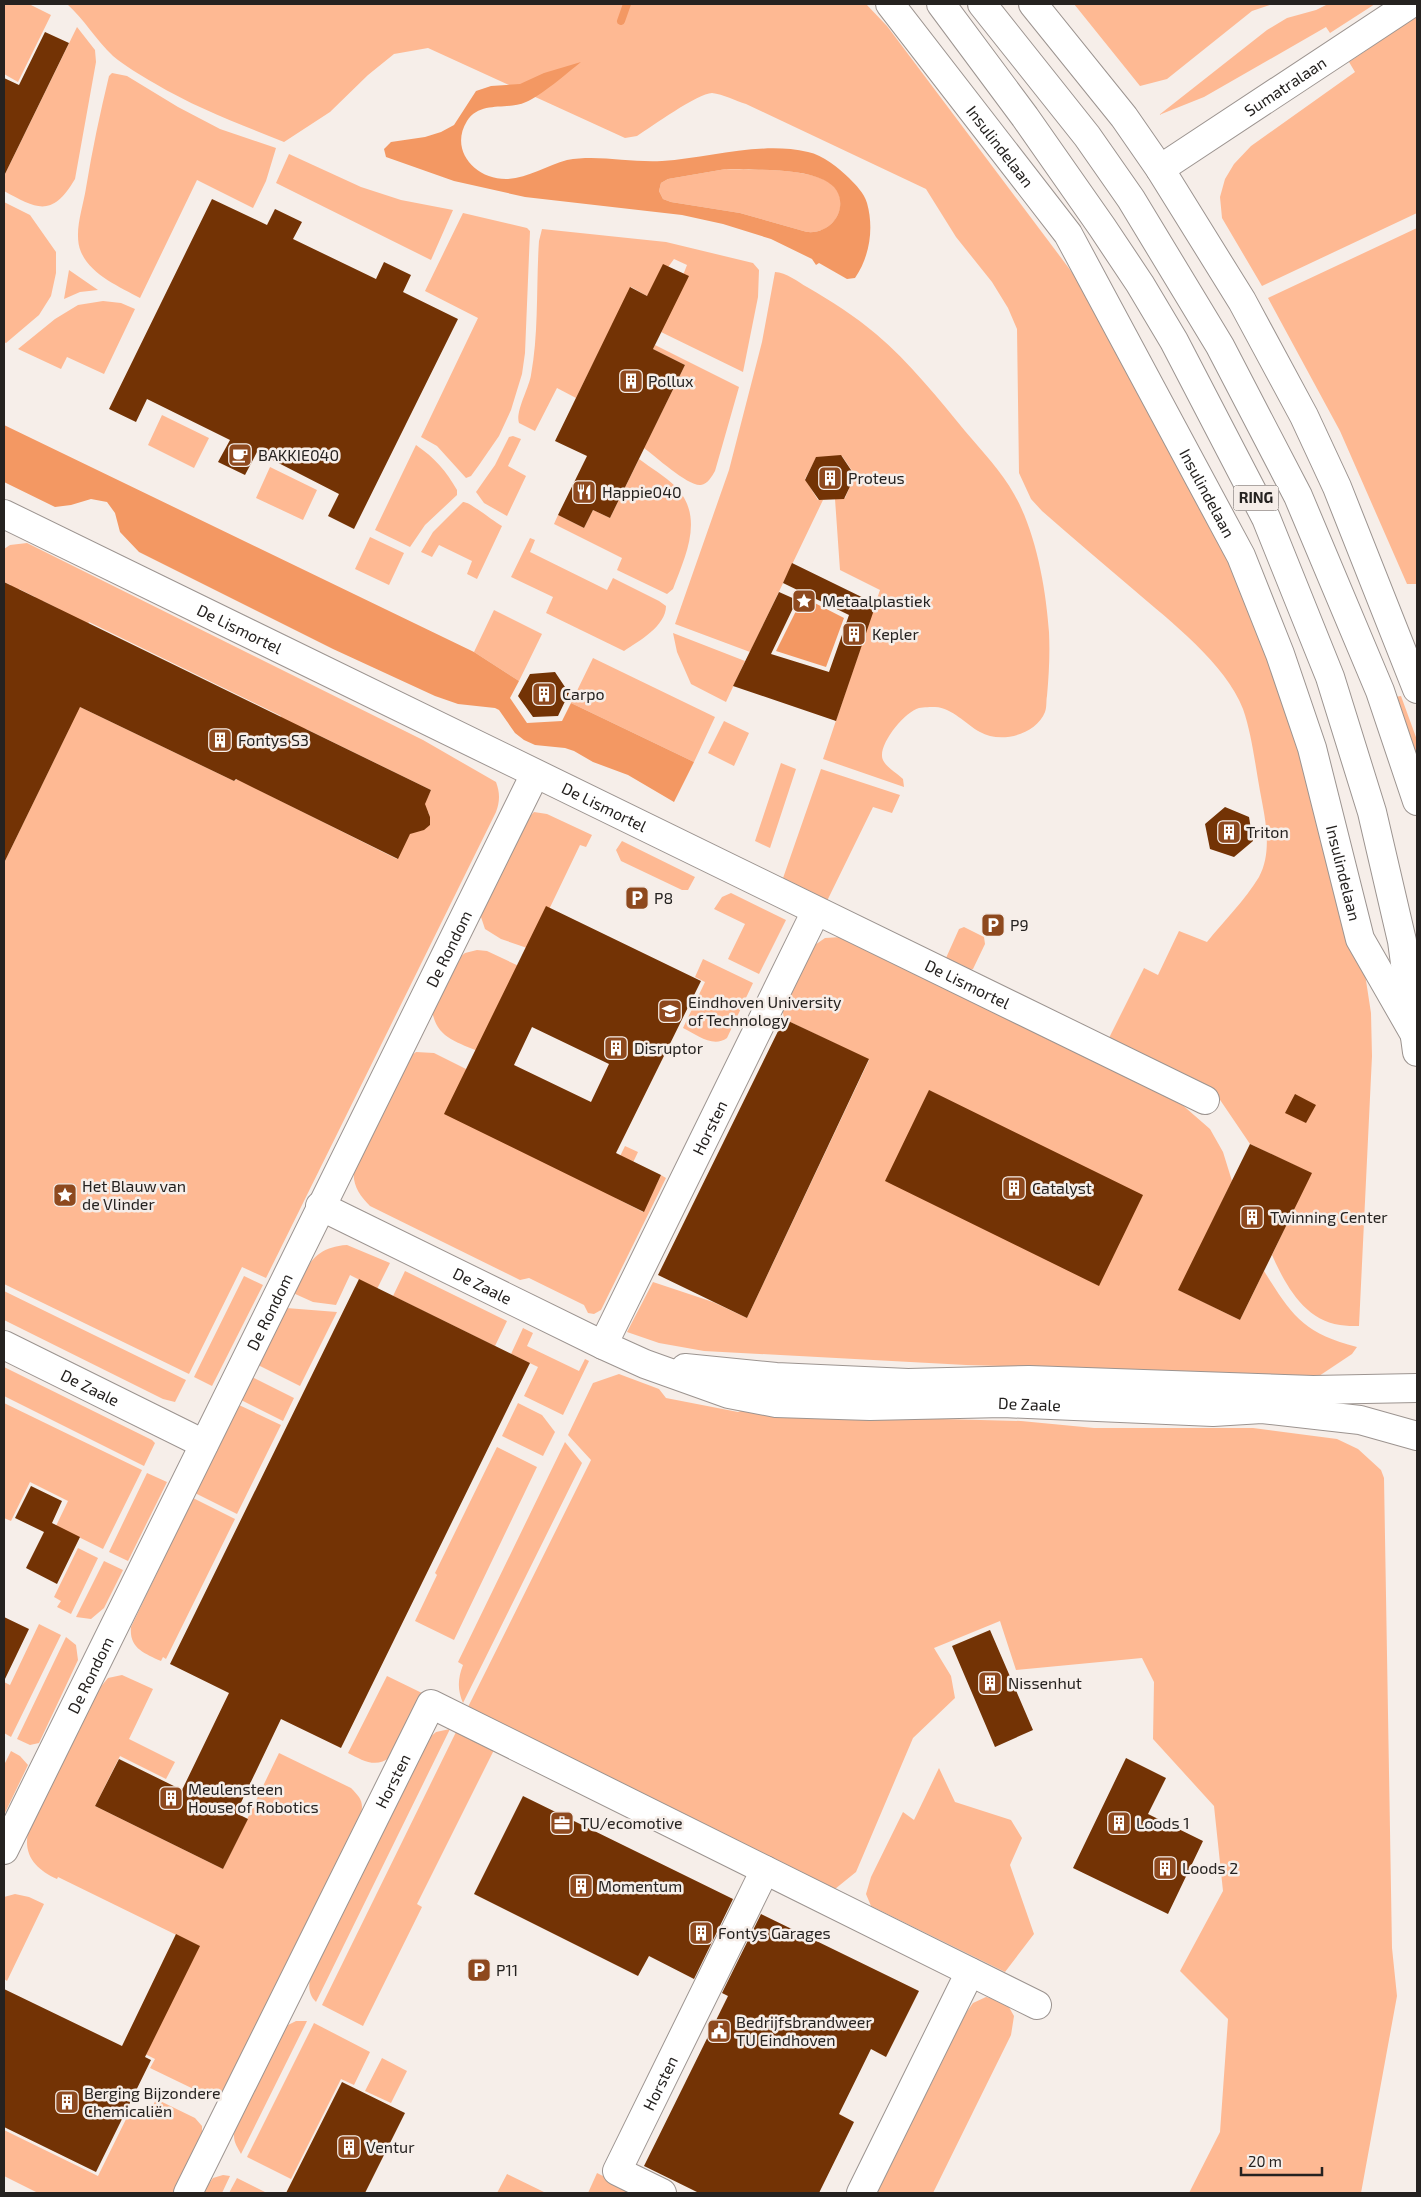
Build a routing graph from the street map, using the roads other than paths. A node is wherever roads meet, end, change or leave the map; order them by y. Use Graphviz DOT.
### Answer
graph roads {
  1 [pos="890,4"];
  2 [pos="982,4"];
  3 [pos="1033,4"];
  4 [pos="1410,4"];
  5 [pos="943,7"];
  6 [pos="1160,169"];
  7 [pos="4,514"];
  8 [pos="1417,690"];
  9 [pos="535,774"];
  10 [pos="1417,801"];
  11 [pos="816,911"];
  12 [pos="1416,1044"];
  13 [pos="1204,1100"];
  14 [pos="320,1206"];
  15 [pos="4,1345"];
  16 [pos="603,1345"];
  17 [pos="645,1364"];
  18 [pos="1417,1388"];
  19 [pos="1417,1436"];
  20 [pos="204,1444"];
  21 [pos="4,1850"];
  22 [pos="765,1870"];
  23 [pos="970,1972"];
  24 [pos="1037,2005"];
  25 [pos="188,2193"];
  26 [pos="662,2193"];
  27 [pos="861,2193"];
  1 -- 12 [label="street, Insulindelaan"];
  2 -- 10 [label="street, RING"];
  3 -- 6 [label="street"];
  4 -- 6 [label="street, Sumatralaan"];
  5 -- 12 [label="street, Insulindelaan / RING"];
  6 -- 8 [label="street"];
  7 -- 9 [label="street, De Lismortel"];
  9 -- 11 [label="street, De Lismortel"];
  9 -- 14 [label="street, De Rondom"];
  11 -- 13 [label="street, De Lismortel"];
  11 -- 16 [label="street, Horsten"];
  14 -- 16 [label="street, De Zaale"];
  14 -- 20 [label="street, De Rondom"];
  15 -- 20 [label="street, De Zaale"];
  16 -- 17 [label="street, De Zaale"];
  17 -- 18 [label="street, De Zaale"];
  17 -- 19 [label="street, De Zaale"];
  20 -- 21 [label="street, De Rondom"];
  22 -- 23 [label="street, Horsten"];
  22 -- 25 [label="street, Horsten"];
  22 -- 26 [label="street, Horsten"];
  23 -- 24 [label="street, Horsten"];
  23 -- 27 [label="street"];
}
